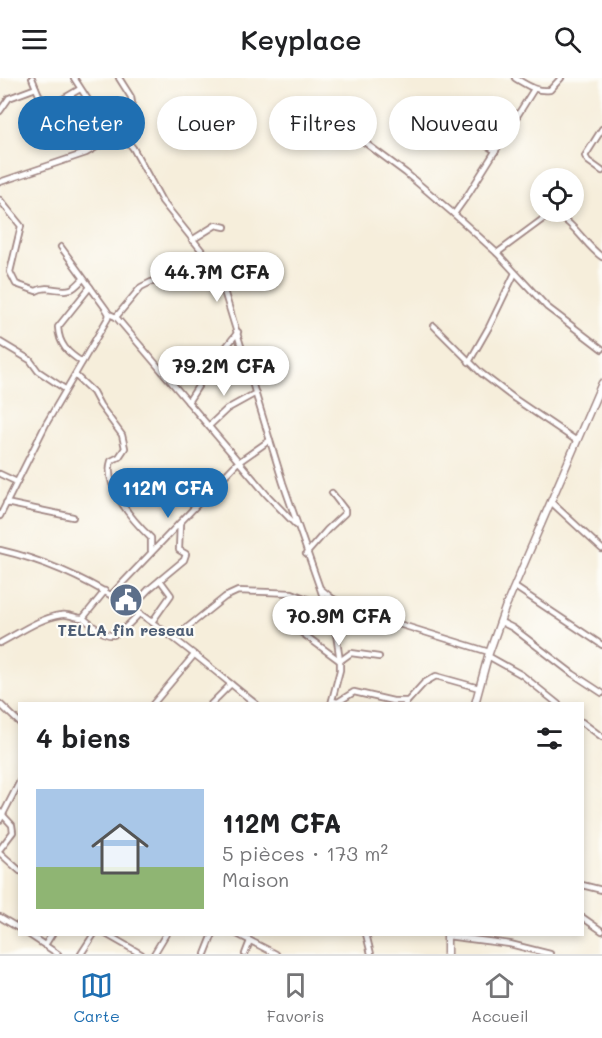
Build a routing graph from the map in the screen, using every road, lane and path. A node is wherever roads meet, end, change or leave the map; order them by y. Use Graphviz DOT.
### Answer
graph roads {
  1 [pos="32,78"];
  2 [pos="74,78"];
  3 [pos="119,78"];
  4 [pos="515,78"];
  5 [pos="561,78"];
  6 [pos="36,88"];
  7 [pos="80,88"];
  8 [pos="534,89"];
  9 [pos="85,96"];
  10 [pos="130,96"];
  11 [pos="0,111"];
  12 [pos="602,129"];
  13 [pos="91,150"];
  14 [pos="134,150"];
  15 [pos="375,150"];
  16 [pos="496,151"];
  17 [pos="602,171"];
  18 [pos="0,182"];
  19 [pos="0,200"];
  20 [pos="454,214"];
  21 [pos="225,227"];
  22 [pos="192,240"];
  23 [pos="62,247"];
  24 [pos="497,253"];
  25 [pos="602,257"];
  26 [pos="210,261"];
  27 [pos="516,273"];
  28 [pos="83,279"];
  29 [pos="90,287"];
  30 [pos="109,314"];
  31 [pos="116,317"];
  32 [pos="434,326"];
  33 [pos="238,332"];
  34 [pos="0,342"];
  35 [pos="602,349"];
  36 [pos="82,362"];
  37 [pos="469,362"];
  38 [pos="75,375"];
  39 [pos="602,383"];
  40 [pos="65,389"];
  41 [pos="256,393"];
  42 [pos="188,402"];
  43 [pos="209,426"];
  44 [pos="270,440"];
  45 [pos="577,441"];
  46 [pos="239,462"];
  47 [pos="0,474"];
  48 [pos="17,482"];
  49 [pos="332,493"];
  50 [pos="551,502"];
  51 [pos="6,503"];
  52 [pos="0,516"];
  53 [pos="73,517"];
  54 [pos="180,523"];
  55 [pos="298,527"];
  56 [pos="602,549"];
  57 [pos="0,550"];
  58 [pos="151,551"];
  59 [pos="306,554"];
  60 [pos="160,580"];
  61 [pos="515,587"];
  62 [pos="319,588"];
  63 [pos="105,591"];
  64 [pos="111,595"];
  65 [pos="333,599"];
  66 [pos="324,601"];
  67 [pos="132,607"];
  68 [pos="140,613"];
  69 [pos="83,618"];
  70 [pos="152,622"];
  71 [pos="501,622"];
  72 [pos="298,630"];
  73 [pos="174,638"];
  74 [pos="0,643"];
  75 [pos="602,645"];
  76 [pos="488,654"];
  77 [pos="194,655"];
  78 [pos="378,657"];
  79 [pos="340,661"];
  80 [pos="231,684"];
  81 [pos="479,688"];
  82 [pos="602,693"];
  83 [pos="155,702"];
  84 [pos="213,702"];
  85 [pos="254,702"];
  86 [pos="332,702"];
  87 [pos="394,702"];
  88 [pos="407,702"];
  89 [pos="476,702"];
  90 [pos="556,702"];
  91 [pos="0,704"];
  92 [pos="18,721"];
  93 [pos="584,724"];
  94 [pos="602,737"];
  95 [pos="18,785"];
  96 [pos="1,815"];
  97 [pos="0,851"];
  98 [pos="18,869"];
  99 [pos="584,886"];
  100 [pos="602,890"];
  101 [pos="0,917"];
  102 [pos="584,918"];
  103 [pos="18,928"];
  104 [pos="602,931"];
  105 [pos="31,936"];
  106 [pos="50,936"];
  107 [pos="93,936"];
  108 [pos="109,936"];
  109 [pos="165,936"];
  110 [pos="212,936"];
  111 [pos="241,936"];
  112 [pos="366,936"];
  113 [pos="447,936"];
  114 [pos="454,936"];
  115 [pos="250,941"];
  116 [pos="45,945"];
  117 [pos="528,948"];
  118 [pos="58,954"];
  119 [pos="81,954"];
  120 [pos="141,954"];
  121 [pos="154,954"];
  122 [pos="205,954"];
  123 [pos="245,954"];
  124 [pos="276,954"];
  125 [pos="371,954"];
  126 [pos="447,954"];
  127 [pos="536,954"];
  128 [pos="550,954"];
  1 -- 6 [label="street"];
  2 -- 7 [label="street"];
  3 -- 10 [label="street"];
  4 -- 8 [label="street"];
  5 -- 8 [label="street"];
  6 -- 7 [label="street"];
  6 -- 11 [label="street"];
  7 -- 9 [label="street"];
  8 -- 16 [label="street"];
  12 -- 17 [label="street"];
  13 -- 18 [label="street"];
  14 -- 22 [label="street"];
  15 -- 20 [label="street"];
  16 -- 20 [label="street"];
  19 -- 28 [label="street"];
  20 -- 24 [label="street"];
  21 -- 22 [label="street"];
  22 -- 26 [label="street"];
  23 -- 28 [label="street"];
  24 -- 25 [label="street"];
  24 -- 27 [label="street"];
  26 -- 31 [label="street"];
  26 -- 33 [label="street"];
  27 -- 35 [label="street"];
  27 -- 37 [label="street"];
  28 -- 29 [label="street"];
  29 -- 30 [label="street"];
  29 -- 36 [label="street"];
  30 -- 31 [label="street"];
  30 -- 36 [label="street"];
  31 -- 42 [label="street"];
  32 -- 37 [label="street"];
  33 -- 41 [label="street"];
  33 -- 42 [label="street"];
  34 -- 40 [label="street"];
  36 -- 38 [label="street"];
  37 -- 45 [label="street"];
  38 -- 40 [label="street"];
  38 -- 58 [label="street"];
  39 -- 45 [label="main road"];
  40 -- 48 [label="street"];
  41 -- 43 [label="street"];
  41 -- 44 [label="street"];
  42 -- 43 [label="street"];
  43 -- 46 [label="street"];
  44 -- 46 [label="street"];
  44 -- 55 [label="street"];
  45 -- 50 [label="main road"];
  46 -- 54 [label="street"];
  46 -- 55 [label="street"];
  47 -- 48 [label="street"];
  48 -- 51 [label="street"];
  49 -- 59 [label="street"];
  50 -- 56 [label="street"];
  50 -- 61 [label="main road"];
  51 -- 52 [label="street"];
  51 -- 53 [label="street"];
  54 -- 58 [label="street"];
  54 -- 60 [label="street"];
  55 -- 59 [label="street"];
  57 -- 63 [label="street"];
  58 -- 64 [label="street"];
  59 -- 62 [label="street"];
  60 -- 67 [label="street"];
  60 -- 70 [label="street"];
  61 -- 71 [label="main road"];
  61 -- 75 [label="street"];
  62 -- 65 [label="street"];
  62 -- 66 [label="street"];
  63 -- 64 [label="street"];
  63 -- 69 [label="street"];
  64 -- 67 [label="street"];
  65 -- 66 [label="street"];
  65 -- 76 [label="street"];
  66 -- 73 [label="street"];
  66 -- 79 [label="street"];
  67 -- 68 [label="street"];
  68 -- 69 [label="street"];
  68 -- 70 [label="street"];
  69 -- 74 [label="street"];
  70 -- 73 [label="street"];
  71 -- 76 [label="main road"];
  71 -- 82 [label="street"];
  72 -- 79 [label="street"];
  73 -- 77 [label="street"];
  76 -- 81 [label="main road"];
  76 -- 90 [label="street"];
  77 -- 80 [label="street"];
  77 -- 83 [label="street"];
  78 -- 79 [label="street"];
  79 -- 86 [label="street"];
  80 -- 84 [label="street"];
  80 -- 85 [label="street"];
  81 -- 88 [label="street"];
  81 -- 89 [label="main road"];
  86 -- 87 [label="street"];
  91 -- 92 [label="street"];
  93 -- 94 [label="street"];
  95 -- 96 [label="street"];
  96 -- 97 [label="street"];
  97 -- 98 [label="street"];
  99 -- 100 [label="street"];
  101 -- 103 [label="street"];
  102 -- 104 [label="street"];
  105 -- 116 [label="street"];
  106 -- 116 [label="street"];
  107 -- 119 [label="street"];
  108 -- 120 [label="street"];
  109 -- 121 [label="street"];
  110 -- 122 [label="street"];
  111 -- 115 [label="street"];
  112 -- 125 [label="street"];
  113 -- 126 [label="main road"];
  114 -- 117 [label="street"];
  115 -- 123 [label="street"];
  115 -- 124 [label="street"];
  116 -- 118 [label="street"];
  117 -- 127 [label="street"];
  117 -- 128 [label="street"];
}
